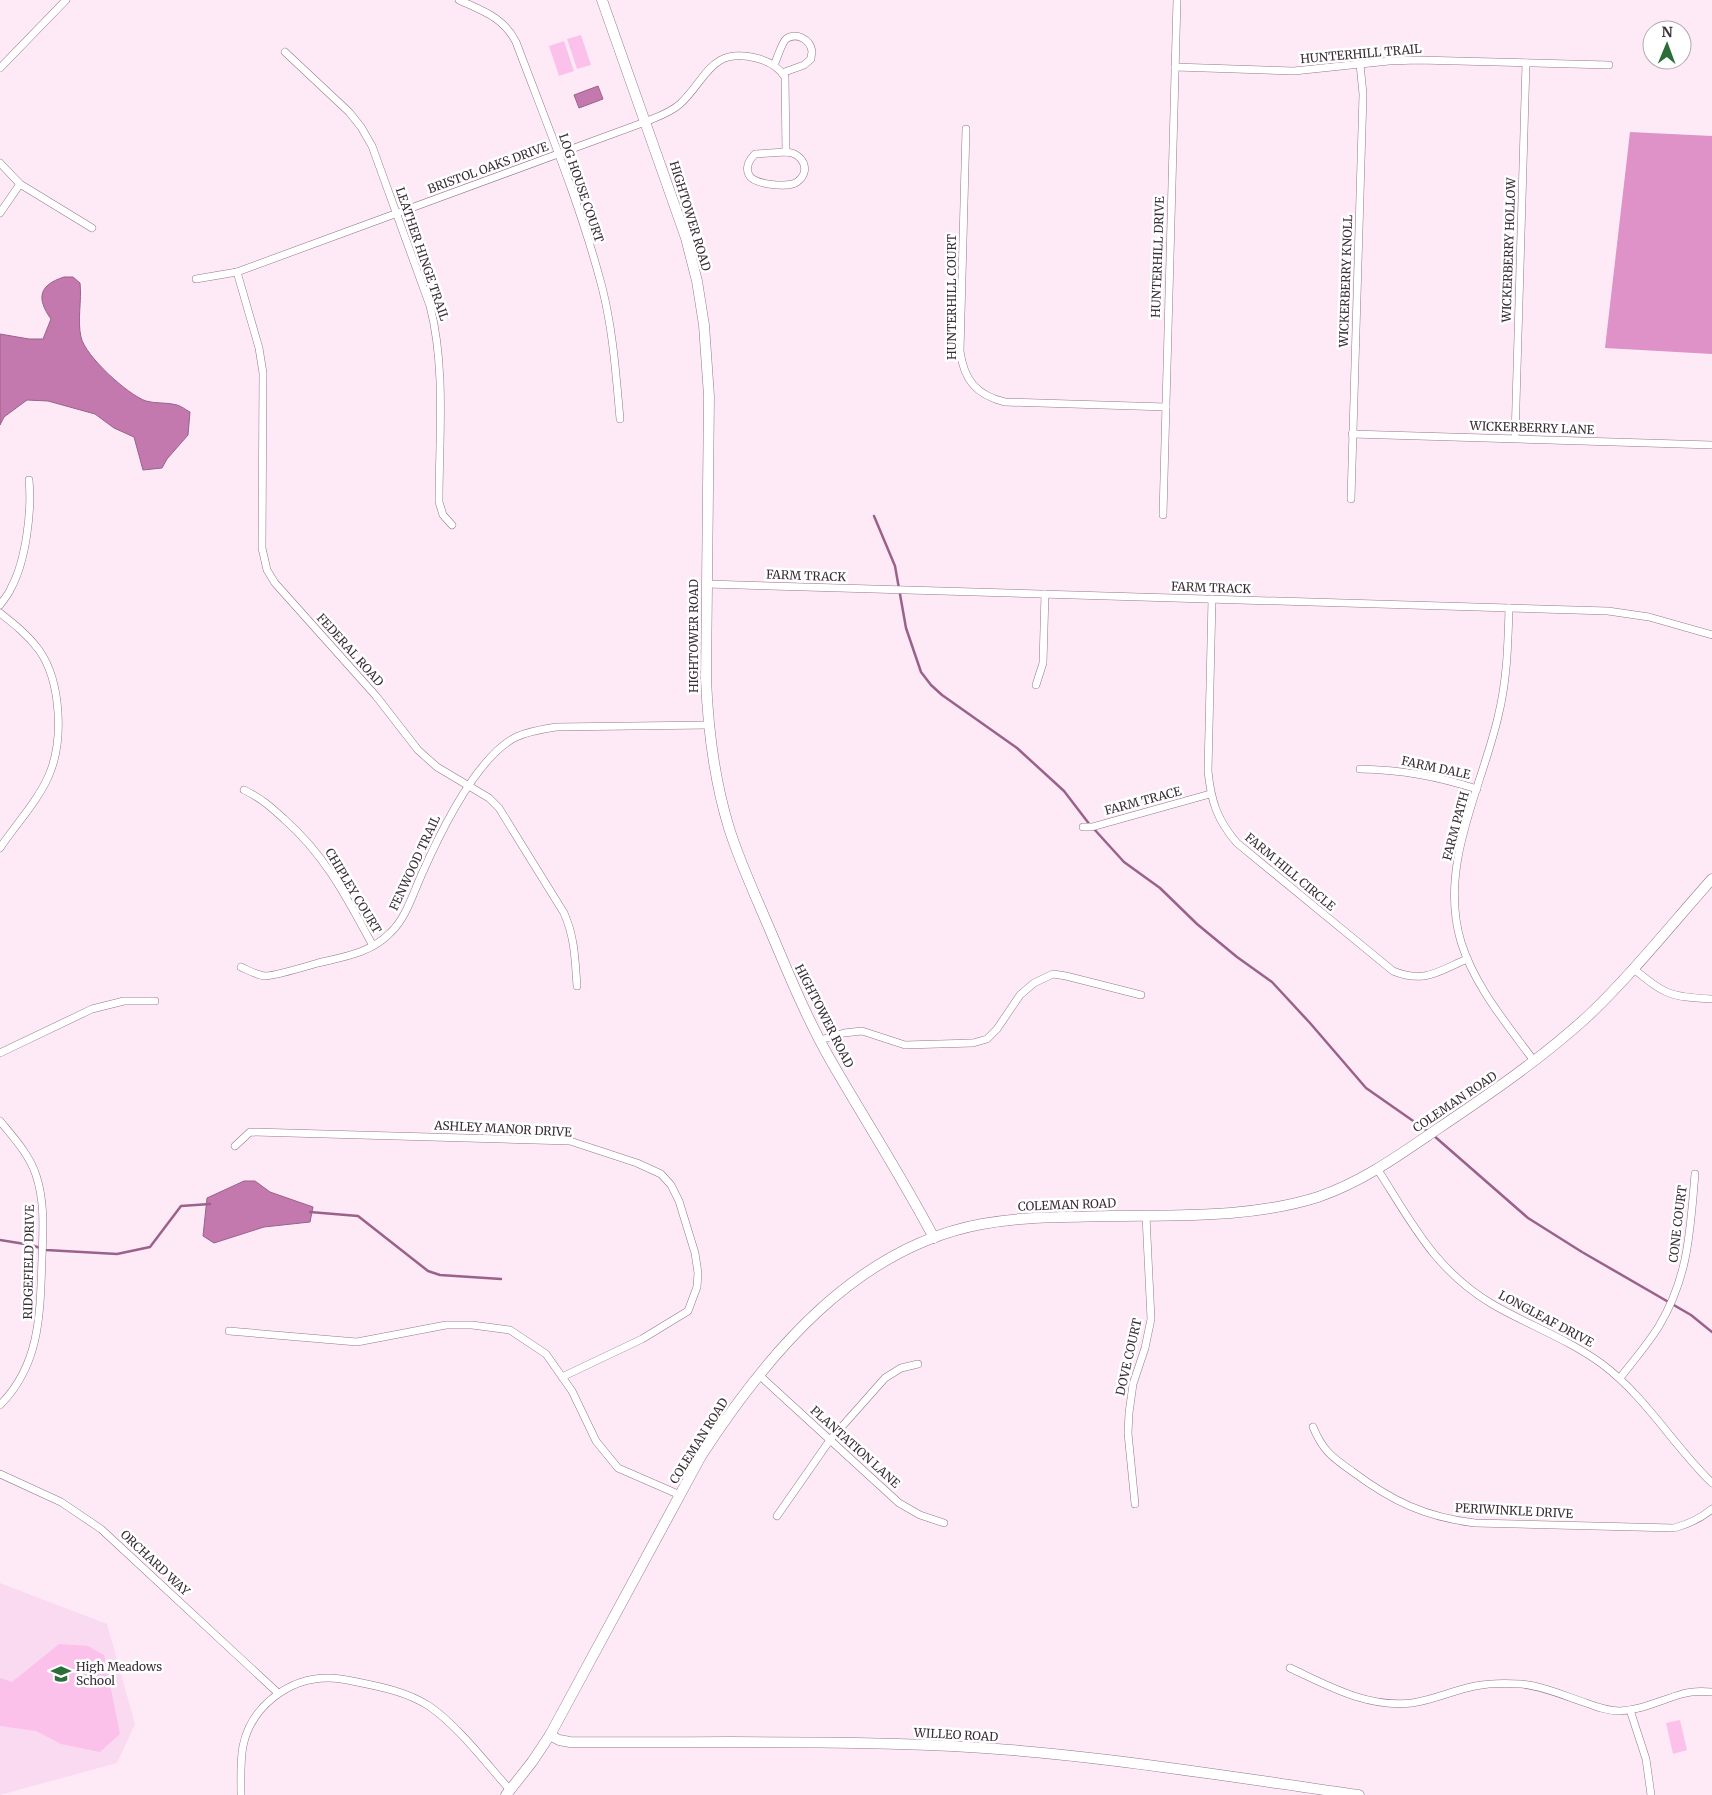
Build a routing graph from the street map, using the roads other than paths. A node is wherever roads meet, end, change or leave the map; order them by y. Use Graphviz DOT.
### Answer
graph roads {
  1 [pos="66,0"];
  2 [pos="459,0"];
  3 [pos="602,0"];
  4 [pos="1177,0"];
  5 [pos="285,52"];
  6 [pos="1526,63"];
  7 [pos="1360,64"];
  8 [pos="774,65"];
  9 [pos="1609,65"];
  10 [pos="1175,67"];
  11 [pos="0,68"];
  12 [pos="782,73"];
  13 [pos="646,122"];
  14 [pos="966,129"];
  15 [pos="786,152"];
  16 [pos="558,154"];
  17 [pos="0,163"];
  18 [pos="20,184"];
  19 [pos="0,213"];
  20 [pos="396,214"];
  21 [pos="92,228"];
  22 [pos="237,272"];
  23 [pos="196,279"];
  24 [pos="1166,407"];
  25 [pos="620,419"];
  26 [pos="1352,434"];
  27 [pos="1515,438"];
  28 [pos="1712,444"];
  29 [pos="29,480"];
  30 [pos="1351,499"];
  31 [pos="1163,515"];
  32 [pos="452,525"];
  33 [pos="707,584"];
  34 [pos="1045,594"];
  35 [pos="1212,599"];
  36 [pos="0,605"];
  37 [pos="1509,608"];
  38 [pos="0,614"];
  39 [pos="1712,635"];
  40 [pos="1036,684"];
  41 [pos="708,725"];
  42 [pos="1360,769"];
  43 [pos="469,786"];
  44 [pos="1477,789"];
  45 [pos="244,790"];
  46 [pos="1210,794"];
  47 [pos="1083,827"];
  48 [pos="0,848"];
  49 [pos="1712,880"];
  50 [pos="373,946"];
  51 [pos="1467,958"];
  52 [pos="241,967"];
  53 [pos="1633,968"];
  54 [pos="577,986"];
  55 [pos="1141,995"];
  56 [pos="1712,999"];
  57 [pos="155,1000"];
  58 [pos="820,1040"];
  59 [pos="0,1053"];
  60 [pos="1534,1061"];
  61 [pos="0,1121"];
  62 [pos="235,1146"];
  63 [pos="1378,1170"];
  64 [pos="1695,1174"];
  65 [pos="1146,1216"];
  66 [pos="934,1238"];
  67 [pos="229,1331"];
  68 [pos="918,1364"];
  69 [pos="759,1375"];
  70 [pos="562,1377"];
  71 [pos="1620,1378"];
  72 [pos="0,1405"];
  73 [pos="1314,1427"];
  74 [pos="830,1440"];
  75 [pos="0,1474"];
  76 [pos="1712,1483"];
  77 [pos="680,1495"];
  78 [pos="1135,1504"];
  79 [pos="1712,1509"];
  80 [pos="777,1516"];
  81 [pos="944,1523"];
  82 [pos="1290,1668"];
  83 [pos="1712,1692"];
  84 [pos="278,1693"];
  85 [pos="1630,1710"];
  86 [pos="550,1735"];
  87 [pos="508,1793"];
  88 [pos="241,1795"];
  89 [pos="1359,1795"];
  90 [pos="1651,1795"];
  1 -- 11 [label="street"];
  2 -- 16 [label="street, LOG HOUSE COURT"];
  3 -- 13 [label="street, HIGHTOWER ROAD"];
  4 -- 10 [label="street, HUNTERHILL DRIVE"];
  5 -- 20 [label="street, LEATHER HINGE TRAIL"];
  6 -- 7 [label="street, HUNTERHILL TRAIL"];
  6 -- 9 [label="street, HUNTERHILL TRAIL"];
  6 -- 27 [label="street, WICKERBERRY HOLLOW"];
  7 -- 10 [label="street, HUNTERHILL TRAIL"];
  7 -- 26 [label="street, WICKERBERRY KNOLL"];
  8 -- 12 [label="street"];
  8 -- 12 [label="street"];
  8 -- 13 [label="street, BRISTOL OAKS DRIVE"];
  10 -- 24 [label="street, HUNTERHILL DRIVE"];
  12 -- 15 [label="street"];
  13 -- 16 [label="street, BRISTOL OAKS DRIVE"];
  13 -- 33 [label="street, HIGHTOWER ROAD"];
  14 -- 24 [label="street, HUNTERHILL COURT"];
  15 -- 15 [label="street"];
  16 -- 20 [label="street, BRISTOL OAKS DRIVE"];
  16 -- 25 [label="street, LOG HOUSE COURT"];
  17 -- 18 [label="street"];
  18 -- 19 [label="street"];
  18 -- 21 [label="street"];
  20 -- 22 [label="street, BRISTOL OAKS DRIVE"];
  20 -- 32 [label="street, LEATHER HINGE TRAIL"];
  22 -- 23 [label="street, BRISTOL OAKS DRIVE"];
  22 -- 43 [label="street, FEDERAL ROAD"];
  24 -- 31 [label="street, HUNTERHILL DRIVE"];
  26 -- 27 [label="street, WICKERBERRY LANE"];
  26 -- 30 [label="street, WICKERBERRY KNOLL"];
  27 -- 28 [label="street, WICKERBERRY LANE"];
  29 -- 36 [label="street"];
  33 -- 34 [label="street, FARM TRACK"];
  33 -- 41 [label="street, HIGHTOWER ROAD"];
  34 -- 35 [label="street, FARM TRACK"];
  34 -- 40 [label="street"];
  35 -- 37 [label="street, FARM TRACK"];
  35 -- 46 [label="street, FARM HILL CIRCLE"];
  37 -- 39 [label="street, FARM TRACK"];
  37 -- 44 [label="street, FARM PATH"];
  38 -- 48 [label="street"];
  41 -- 43 [label="street, FENWOOD TRAIL"];
  41 -- 58 [label="street, HIGHTOWER ROAD"];
  42 -- 44 [label="street, FARM DALE"];
  43 -- 50 [label="street, FENWOOD TRAIL"];
  43 -- 54 [label="street, FEDERAL ROAD"];
  44 -- 51 [label="street, FARM PATH"];
  45 -- 50 [label="street, CHIPLEY COURT"];
  46 -- 47 [label="street, FARM TRACE"];
  46 -- 51 [label="street, FARM HILL CIRCLE"];
  49 -- 53 [label="street, COLEMAN ROAD"];
  50 -- 52 [label="street, FENWOOD TRAIL"];
  51 -- 60 [label="street, FARM PATH"];
  53 -- 56 [label="street"];
  53 -- 60 [label="street, COLEMAN ROAD"];
  55 -- 58 [label="street"];
  57 -- 59 [label="street"];
  58 -- 66 [label="street, HIGHTOWER ROAD"];
  60 -- 63 [label="street, COLEMAN ROAD"];
  61 -- 72 [label="street, RIDGEFIELD DRIVE"];
  62 -- 70 [label="street, ASHLEY MANOR DRIVE"];
  63 -- 65 [label="street, COLEMAN ROAD"];
  63 -- 71 [label="street, LONGLEAF DRIVE"];
  64 -- 71 [label="street, CONE COURT"];
  65 -- 66 [label="street, COLEMAN ROAD"];
  65 -- 78 [label="street, DOVE COURT"];
  66 -- 69 [label="street, COLEMAN ROAD"];
  67 -- 70 [label="street"];
  68 -- 74 [label="street"];
  69 -- 74 [label="street, PLANTATION LANE"];
  69 -- 77 [label="street, COLEMAN ROAD"];
  70 -- 77 [label="street"];
  71 -- 76 [label="street, LONGLEAF DRIVE"];
  73 -- 79 [label="street, PERIWINKLE DRIVE"];
  74 -- 80 [label="street"];
  74 -- 81 [label="street, PLANTATION LANE"];
  75 -- 84 [label="street, ORCHARD WAY"];
  77 -- 86 [label="street, COLEMAN ROAD"];
  82 -- 85 [label="street"];
  83 -- 85 [label="street"];
  84 -- 87 [label="street"];
  84 -- 88 [label="street"];
  85 -- 90 [label="street"];
  86 -- 87 [label="street, COLEMAN ROAD"];
  86 -- 89 [label="street, WILLEO ROAD"];
}
